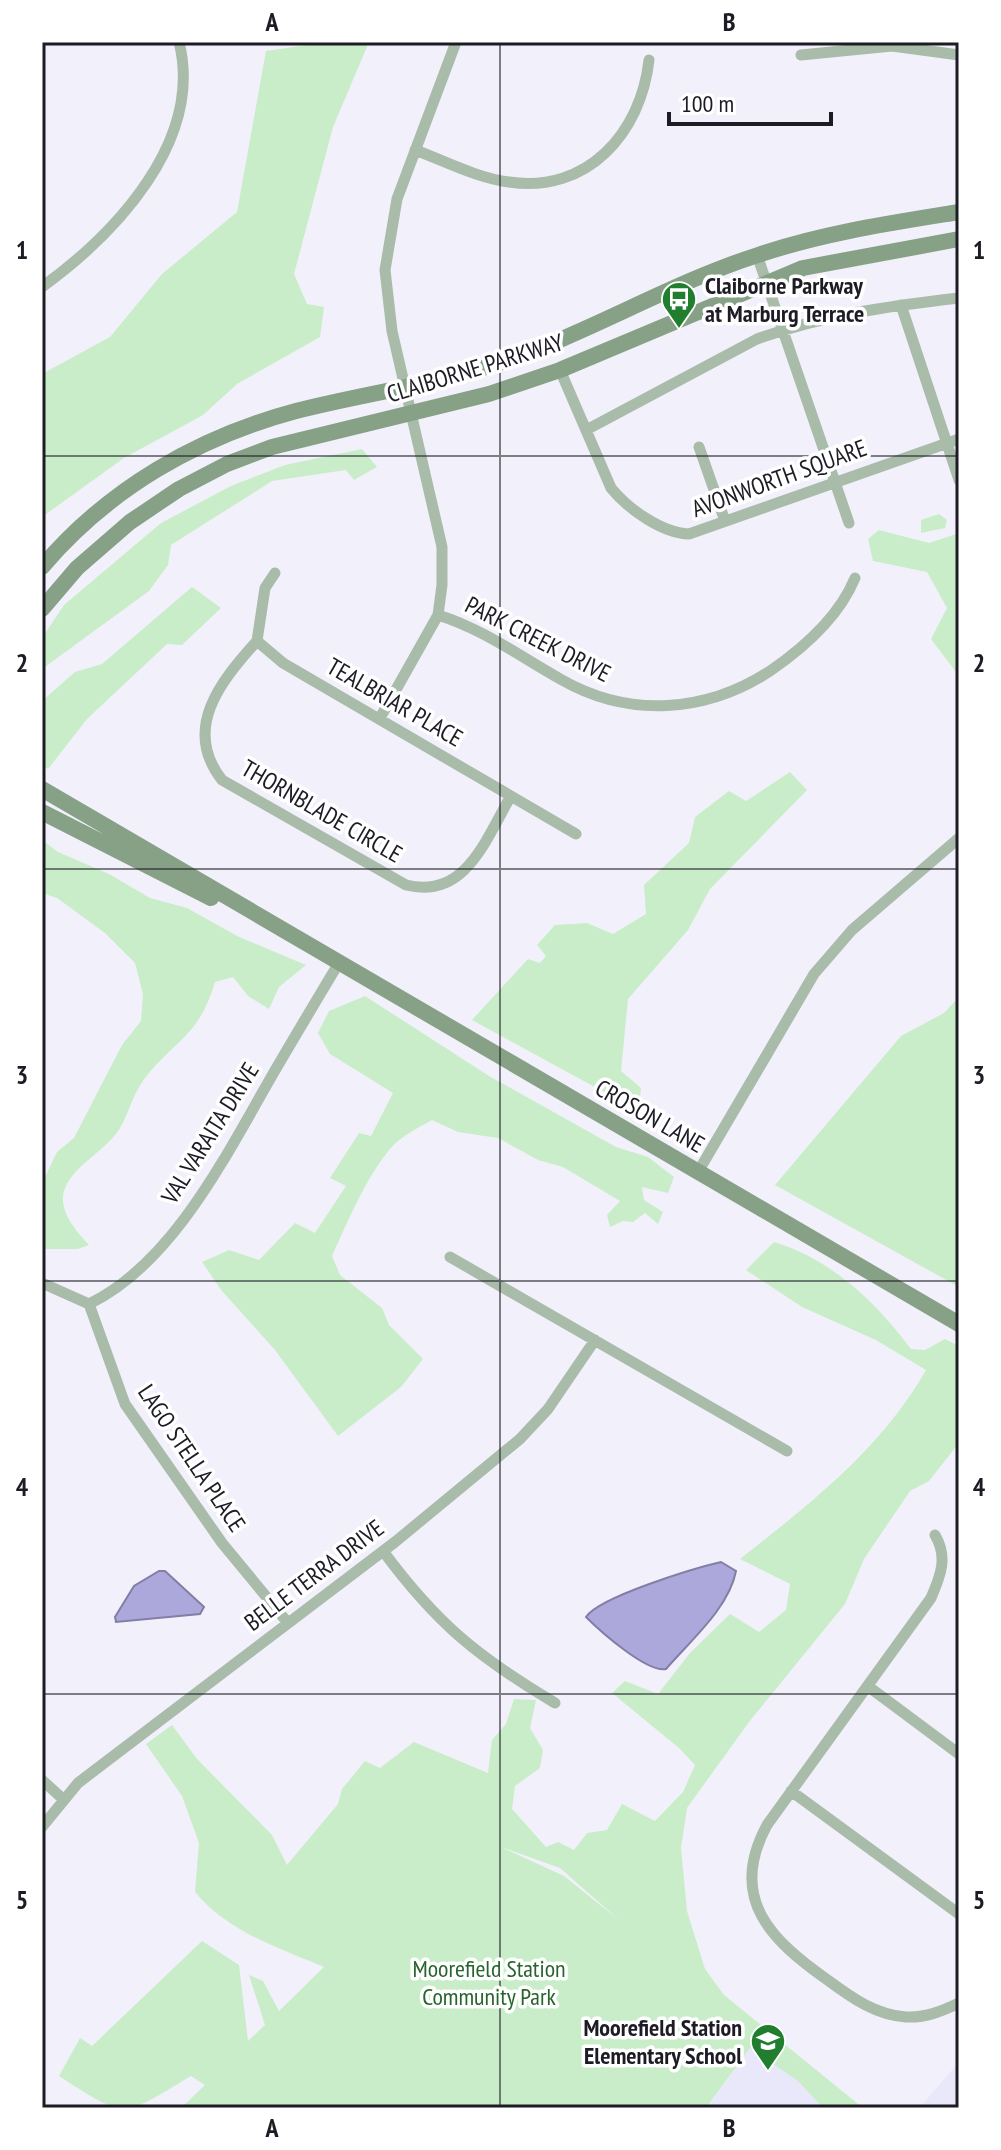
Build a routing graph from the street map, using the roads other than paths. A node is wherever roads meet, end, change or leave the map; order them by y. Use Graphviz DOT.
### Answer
graph roads {
  1 [pos="179,42"];
  2 [pos="456,42"];
  3 [pos="801,55"];
  4 [pos="959,55"];
  5 [pos="649,60"];
  6 [pos="415,150"];
  7 [pos="959,212"];
  8 [pos="959,239"];
  9 [pos="757,255"];
  10 [pos="765,283"];
  11 [pos="42,287"];
  12 [pos="959,298"];
  13 [pos="901,305"];
  14 [pos="781,330"];
  15 [pos="560,370"];
  16 [pos="407,386"];
  17 [pos="413,413"];
  18 [pos="588,429"];
  19 [pos="959,439"];
  20 [pos="946,443"];
  21 [pos="699,447"];
  22 [pos="959,480"];
  23 [pos="834,481"];
  24 [pos="725,521"];
  25 [pos="849,523"];
  26 [pos="42,567"];
  27 [pos="275,573"];
  28 [pos="855,578"];
  29 [pos="42,609"];
  30 [pos="438,615"];
  31 [pos="257,641"];
  32 [pos="380,718"];
  33 [pos="42,789"];
  34 [pos="511,796"];
  35 [pos="42,812"];
  36 [pos="576,834"];
  37 [pos="959,838"];
  38 [pos="318,948"];
  39 [pos="340,961"];
  40 [pos="698,1172"];
  41 [pos="450,1257"];
  42 [pos="42,1283"];
  43 [pos="89,1304"];
  44 [pos="959,1324"];
  45 [pos="595,1340"];
  46 [pos="787,1451"];
  47 [pos="935,1535"];
  48 [pos="383,1551"];
  49 [pos="288,1623"];
  50 [pos="869,1687"];
  51 [pos="555,1703"];
  52 [pos="959,1754"];
  53 [pos="42,1780"];
  54 [pos="791,1791"];
  55 [pos="63,1799"];
  56 [pos="42,1827"];
  57 [pos="959,1914"];
  58 [pos="959,2003"];
  1 -- 11 [label="street"];
  2 -- 6 [label="street"];
  3 -- 4 [label="street"];
  5 -- 6 [label="street"];
  6 -- 16 [label="street"];
  7 -- 9 [label="main road, CLAIBORNE PARKWAY"];
  8 -- 10 [label="main road, CLAIBORNE PARKWAY"];
  9 -- 10 [label="street"];
  9 -- 16 [label="main road, CLAIBORNE PARKWAY"];
  10 -- 14 [label="street"];
  10 -- 15 [label="main road, CLAIBORNE PARKWAY"];
  12 -- 13 [label="street"];
  13 -- 14 [label="street"];
  13 -- 20 [label="street"];
  14 -- 18 [label="street"];
  14 -- 23 [label="street"];
  15 -- 17 [label="main road, CLAIBORNE PARKWAY"];
  15 -- 18 [label="street, AVONWORTH SQUARE"];
  16 -- 17 [label="street"];
  16 -- 26 [label="main road, CLAIBORNE PARKWAY"];
  17 -- 29 [label="main road, CLAIBORNE PARKWAY"];
  17 -- 30 [label="street"];
  18 -- 24 [label="street, AVONWORTH SQUARE"];
  19 -- 20 [label="street, AVONWORTH SQUARE"];
  20 -- 22 [label="street"];
  20 -- 23 [label="street, AVONWORTH SQUARE"];
  21 -- 24 [label="street"];
  23 -- 24 [label="street, AVONWORTH SQUARE"];
  23 -- 25 [label="street"];
  27 -- 31 [label="street"];
  28 -- 30 [label="street, PARK CREEK DRIVE"];
  30 -- 32 [label="street"];
  31 -- 32 [label="street, TEALBRIAR PLACE"];
  31 -- 34 [label="street, THORNBLADE CIRCLE"];
  32 -- 34 [label="street, TEALBRIAR PLACE"];
  33 -- 38 [label="main road, CROSON LANE"];
  34 -- 36 [label="street, TEALBRIAR PLACE"];
  35 -- 38 [label="main road, CROSON LANE"];
  37 -- 40 [label="street"];
  38 -- 39 [label="main road, CROSON LANE"];
  39 -- 40 [label="main road, CROSON LANE"];
  39 -- 43 [label="street, VAL VARAITA DRIVE"];
  40 -- 44 [label="main road, CROSON LANE"];
  41 -- 45 [label="street"];
  42 -- 43 [label="street"];
  43 -- 49 [label="street, LAGO STELLA PLACE"];
  45 -- 46 [label="street"];
  45 -- 48 [label="street, BELLE TERRA DRIVE"];
  47 -- 50 [label="street"];
  48 -- 49 [label="street, BELLE TERRA DRIVE"];
  48 -- 51 [label="street"];
  49 -- 55 [label="street, BELLE TERRA DRIVE"];
  50 -- 52 [label="street"];
  50 -- 54 [label="street"];
  53 -- 55 [label="street"];
  54 -- 57 [label="street"];
  54 -- 58 [label="street"];
  55 -- 56 [label="street, BELLE TERRA DRIVE"];
}
